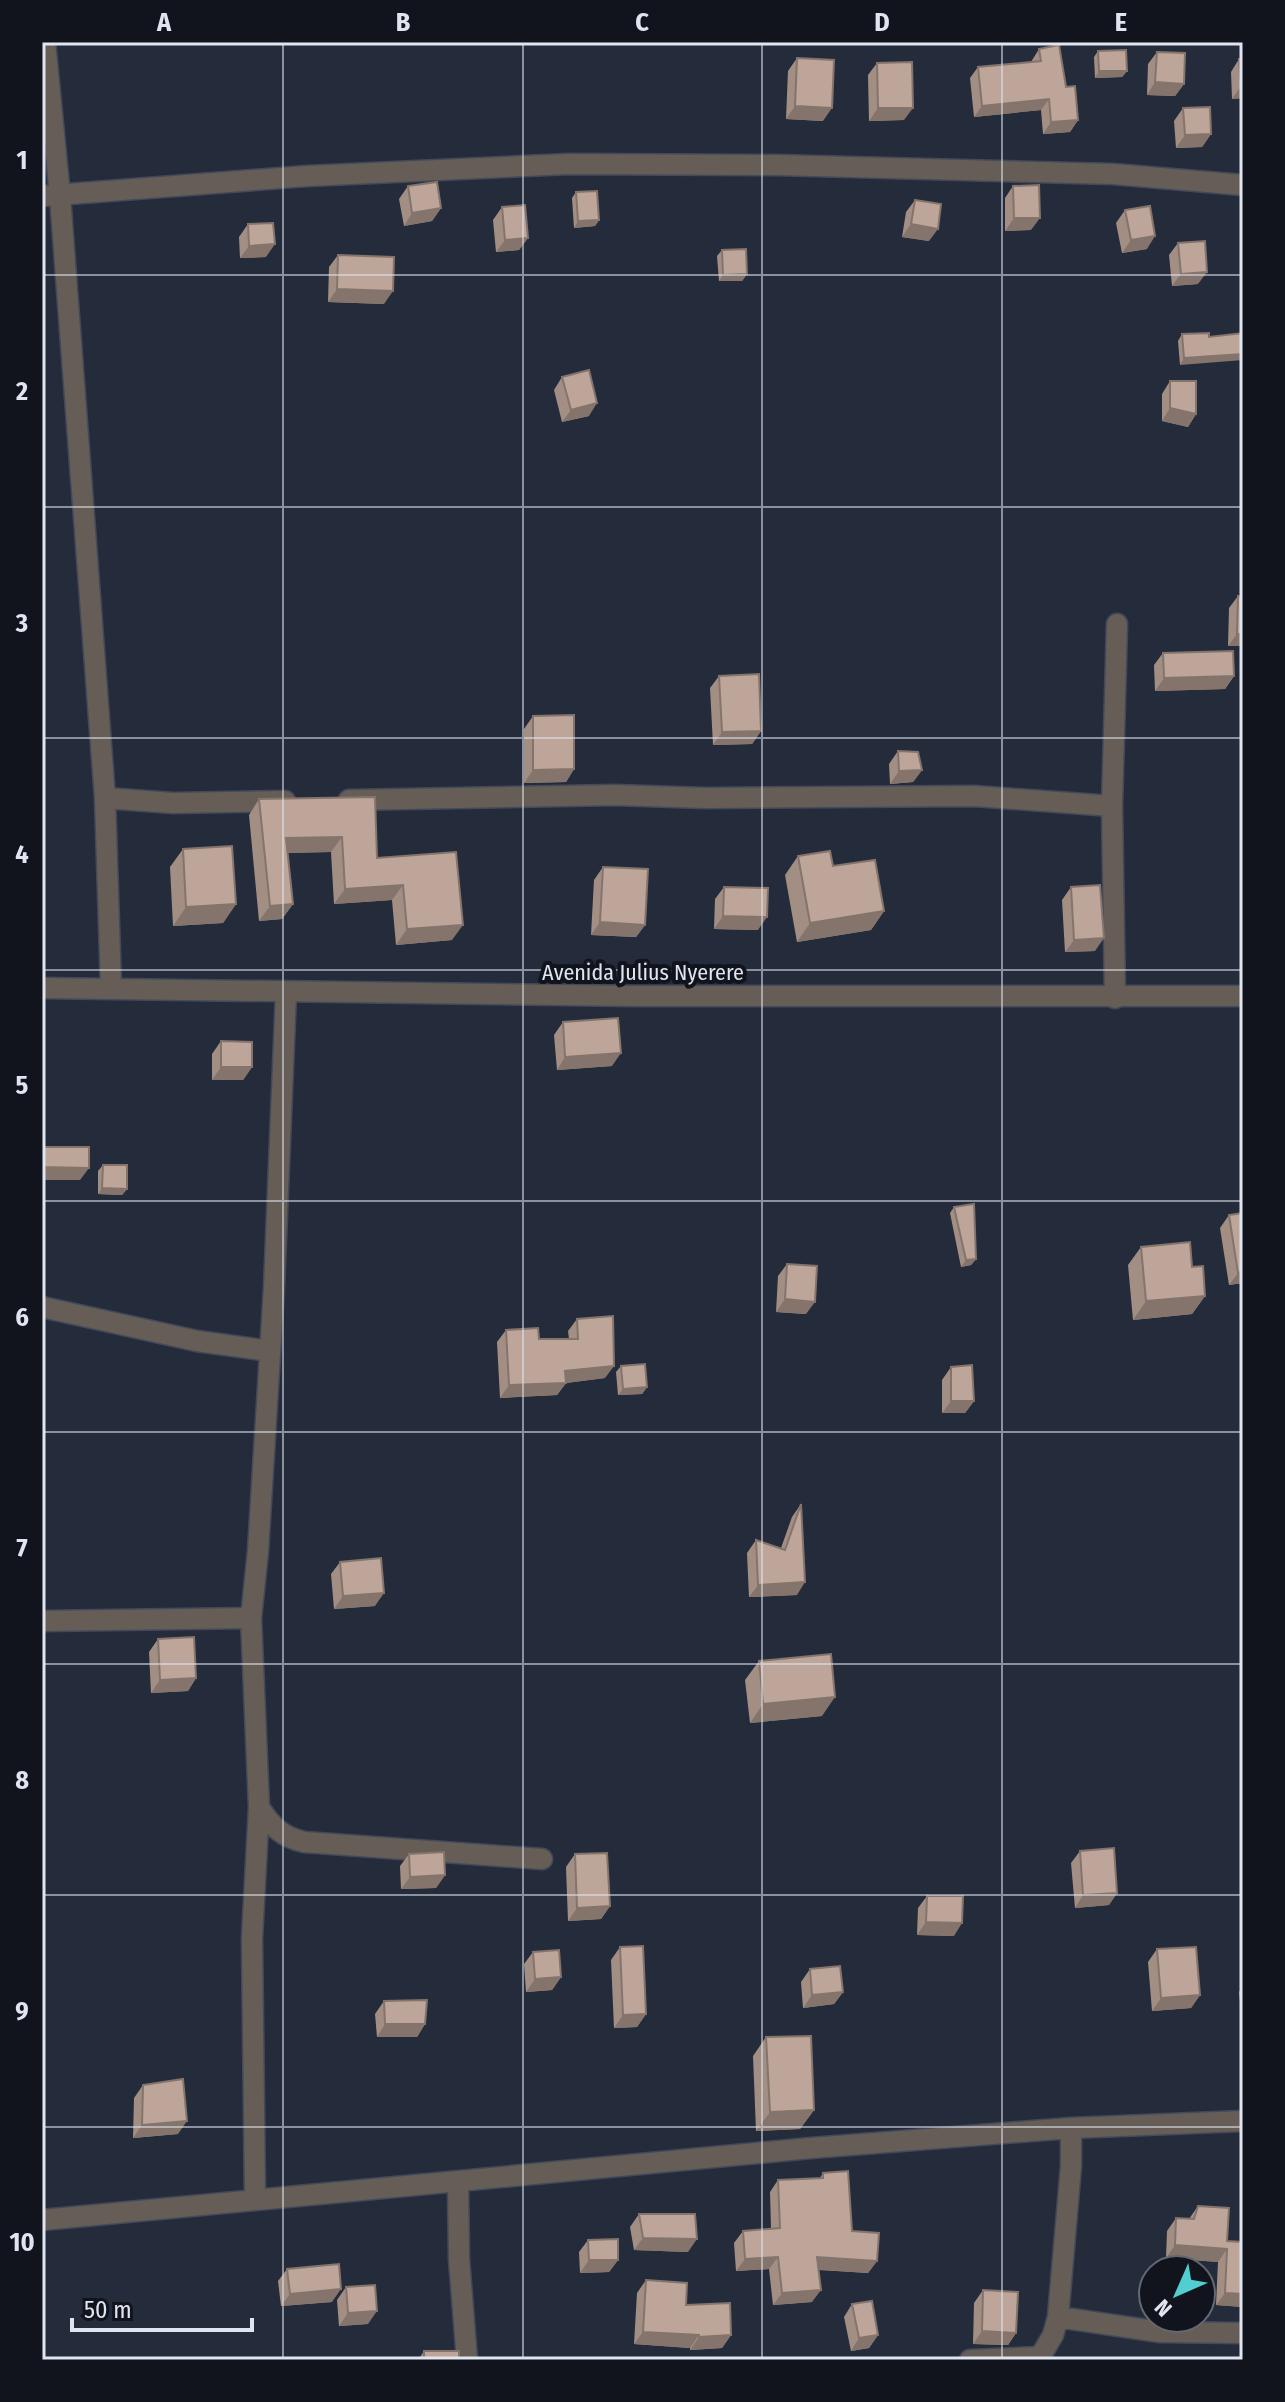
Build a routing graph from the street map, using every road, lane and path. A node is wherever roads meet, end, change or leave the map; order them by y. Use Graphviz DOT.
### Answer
graph roads {
  1 [pos="45,42"];
  2 [pos="1243,185"];
  3 [pos="51,196"];
  4 [pos="1117,624"];
  5 [pos="105,798"];
  6 [pos="1112,806"];
  7 [pos="42,988"];
  8 [pos="111,988"];
  9 [pos="286,993"];
  10 [pos="1243,996"];
  11 [pos="1115,998"];
  12 [pos="42,1307"];
  13 [pos="270,1351"];
  14 [pos="251,1618"];
  15 [pos="42,1621"];
  16 [pos="259,1807"];
  17 [pos="542,1859"];
  18 [pos="1243,2121"];
  19 [pos="1071,2128"];
  20 [pos="458,2183"];
  21 [pos="255,2198"];
  22 [pos="42,2220"];
  23 [pos="1058,2317"];
  24 [pos="1243,2333"];
  25 [pos="467,2360"];
  26 [pos="970,2360"];
  1 -- 3 [label="street"];
  2 -- 3 [label="street"];
  3 -- 5 [label="street"];
  4 -- 6 [label="street"];
  5 -- 6 [label="street"];
  5 -- 8 [label="street"];
  6 -- 11 [label="street"];
  7 -- 8 [label="street, Avenida Julius Nyerere"];
  8 -- 9 [label="street, Avenida Julius Nyerere"];
  9 -- 11 [label="street, Avenida Julius Nyerere"];
  9 -- 13 [label="street"];
  10 -- 11 [label="street, Avenida Julius Nyerere"];
  12 -- 13 [label="street"];
  13 -- 14 [label="street"];
  14 -- 15 [label="street"];
  14 -- 16 [label="street"];
  16 -- 17 [label="street"];
  16 -- 21 [label="street"];
  18 -- 19 [label="street"];
  19 -- 20 [label="street"];
  19 -- 23 [label="street"];
  20 -- 21 [label="street"];
  20 -- 25 [label="street"];
  21 -- 22 [label="street"];
  23 -- 24 [label="street"];
  23 -- 26 [label="street"];
}
